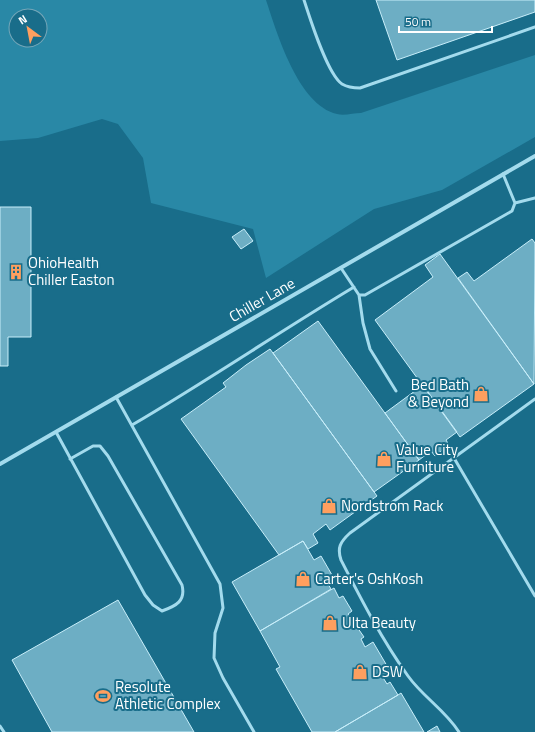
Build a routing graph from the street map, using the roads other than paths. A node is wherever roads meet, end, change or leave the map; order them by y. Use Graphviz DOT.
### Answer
graph roads {
  1 [pos="304,0"];
  2 [pos="535,27"];
  3 [pos="535,156"];
  4 [pos="503,174"];
  5 [pos="535,198"];
  6 [pos="516,203"];
  7 [pos="341,268"];
  8 [pos="354,287"];
  9 [pos="359,295"];
  10 [pos="396,391"];
  11 [pos="116,397"];
  12 [pos="535,399"];
  13 [pos="132,425"];
  14 [pos="56,432"];
  15 [pos="454,458"];
  16 [pos="70,459"];
  17 [pos="0,464"];
  18 [pos="535,596"];
  19 [pos="0,726"];
  20 [pos="4,732"];
  21 [pos="254,732"];
  22 [pos="459,732"];
  1 -- 2 [label="lane"];
  3 -- 4 [label="street, Chiller Lane"];
  4 -- 6 [label="lane"];
  4 -- 7 [label="street, Chiller Lane"];
  5 -- 6 [label="lane"];
  6 -- 9 [label="lane"];
  7 -- 8 [label="lane"];
  7 -- 11 [label="street, Chiller Lane"];
  8 -- 9 [label="lane"];
  8 -- 13 [label="lane"];
  9 -- 10 [label="lane"];
  11 -- 13 [label="lane"];
  11 -- 14 [label="street, Chiller Lane"];
  12 -- 15 [label="lane"];
  13 -- 21 [label="lane"];
  14 -- 16 [label="lane"];
  14 -- 17 [label="street, Chiller Lane"];
  15 -- 18 [label="lane"];
  15 -- 22 [label="lane"];
  16 -- 16 [label="lane"];
  19 -- 20 [label="lane"];
}
